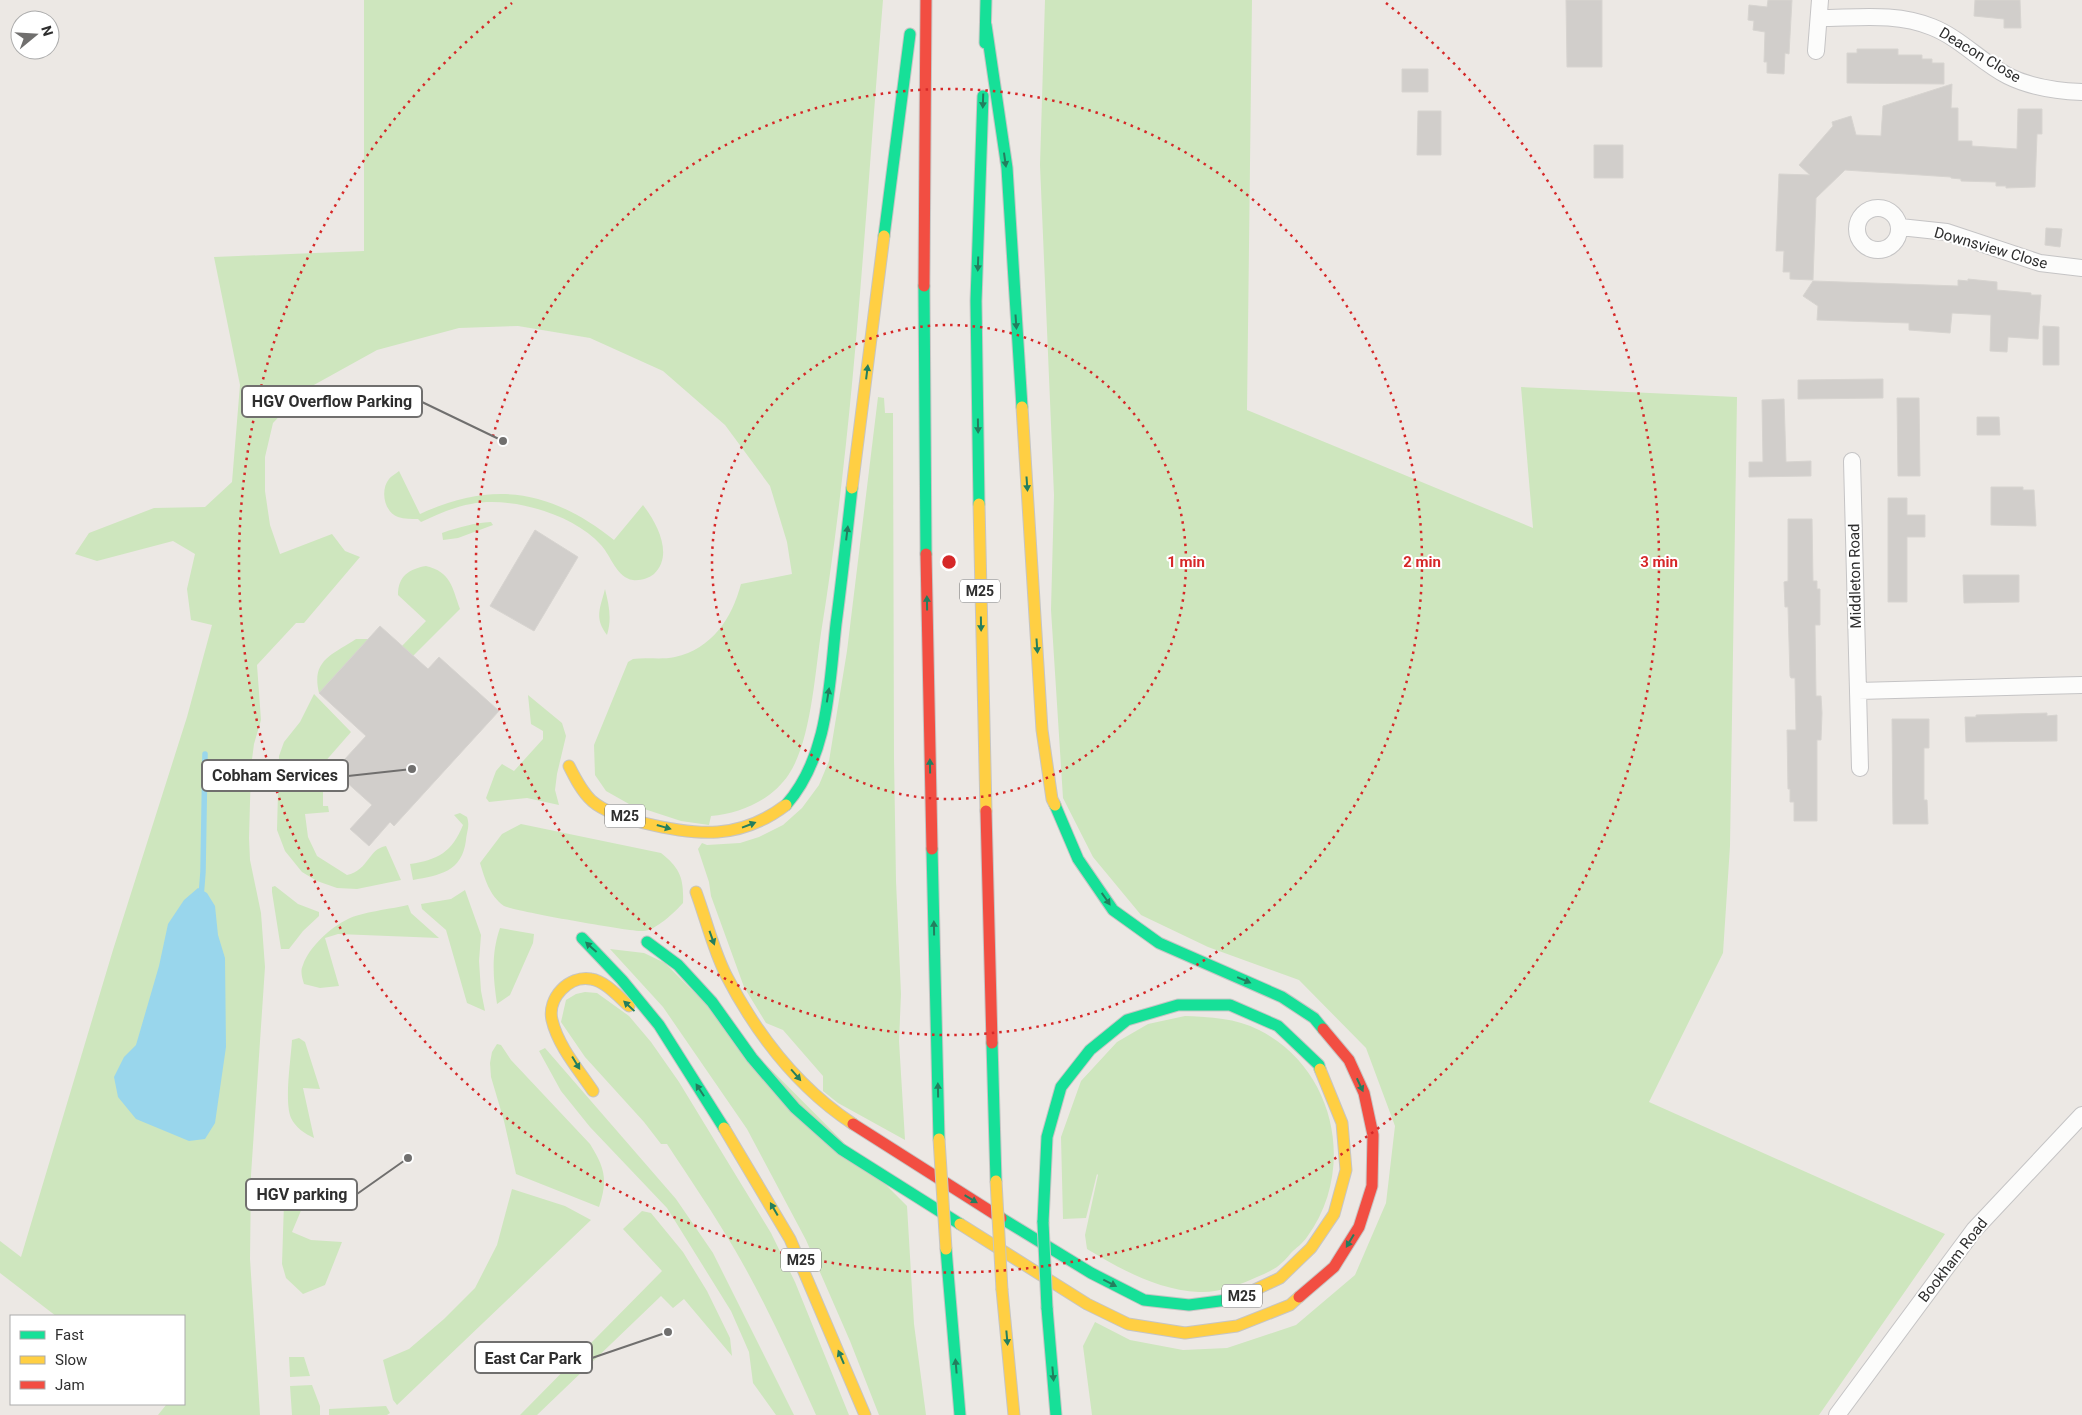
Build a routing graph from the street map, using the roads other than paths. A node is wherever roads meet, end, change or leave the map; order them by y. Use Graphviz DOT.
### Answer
graph roads {
  1 [pos="926,0"];
  2 [pos="986,0"];
  3 [pos="1820,0"];
  4 [pos="1818,18"];
  5 [pos="912,19"];
  6 [pos="986,25"];
  7 [pos="1816,51"];
  8 [pos="2082,92"];
  9 [pos="1900,227"];
  10 [pos="2082,268"];
  11 [pos="1852,461"];
  12 [pos="2082,685"];
  13 [pos="1858,691"];
  14 [pos="569,766"];
  15 [pos="1860,768"];
  16 [pos="696,892"];
  17 [pos="582,938"];
  18 [pos="647,942"];
  19 [pos="676,1053"];
  20 [pos="593,1091"];
  21 [pos="2082,1115"];
  22 [pos="865,1415"];
  23 [pos="960,1415"];
  24 [pos="1014,1415"];
  25 [pos="1056,1415"];
  26 [pos="1837,1415"];
  23 -- 1 [label="highway, one-way, bridge"];
  2 -- 6 [label="highway, M25"];
  3 -- 4 [label="street"];
  4 -- 7 [label="street"];
  4 -- 8 [label="street, Deacon Close"];
  14 -- 5 [label="highway, M25, one-way"];
  6 -- 18 [label="highway, M25, one-way"];
  6 -- 24 [label="highway, M25, one-way, bridge"];
  9 -- 10 [label="street, Downsview Close"];
  11 -- 13 [label="street, Middleton Road"];
  12 -- 13 [label="street"];
  13 -- 15 [label="street, Middleton Road"];
  16 -- 25 [label="highway, M25, one-way, bridge"];
  19 -- 17 [label="highway, M25, one-way"];
  19 -- 20 [label="highway, M25, one-way"];
  22 -- 19 [label="highway, M25, one-way"];
  21 -- 26 [label="street, Bookham Road"];
}
